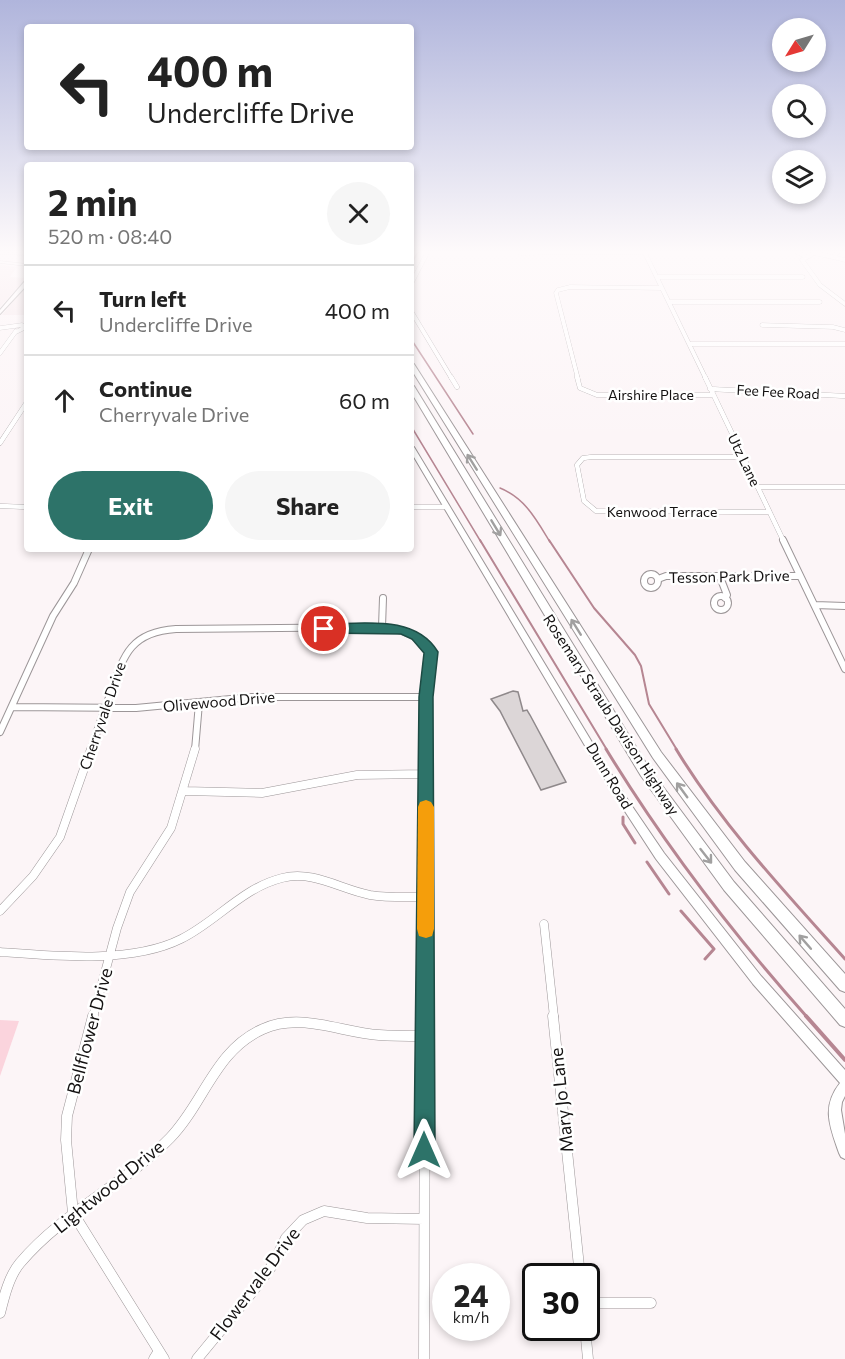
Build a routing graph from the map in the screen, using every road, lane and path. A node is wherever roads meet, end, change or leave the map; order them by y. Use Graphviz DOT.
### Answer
graph roads {
  1 [pos="561,314"];
  2 [pos="675,314"];
  3 [pos="414,316"];
  4 [pos="24,326"];
  5 [pos="762,326"];
  6 [pos="0,328"];
  7 [pos="11,328"];
  8 [pos="24,328"];
  9 [pos="843,329"];
  10 [pos="16,332"];
  11 [pos="689,344"];
  12 [pos="845,344"];
  13 [pos="0,353"];
  14 [pos="414,369"];
  15 [pos="457,387"];
  16 [pos="710,389"];
  17 [pos="414,391"];
  18 [pos="713,395"];
  19 [pos="845,396"];
  20 [pos="414,400"];
  21 [pos="24,406"];
  22 [pos="433,424"];
  23 [pos="0,442"];
  24 [pos="414,452"];
  25 [pos="742,457"];
  26 [pos="758,487"];
  27 [pos="845,487"];
  28 [pos="0,506"];
  29 [pos="24,507"];
  30 [pos="414,507"];
  31 [pos="447,507"];
  32 [pos="769,512"];
  33 [pos="88,552"];
  34 [pos="800,576"];
  35 [pos="720,577"];
  36 [pos="658,579"];
  37 [pos="383,598"];
  38 [pos="724,598"];
  39 [pos="815,605"];
  40 [pos="845,606"];
  41 [pos="382,627"];
  42 [pos="845,669"];
  43 [pos="426,697"];
  44 [pos="199,703"];
  45 [pos="106,706"];
  46 [pos="12,707"];
  47 [pos="0,732"];
  48 [pos="426,774"];
  49 [pos="185,791"];
  50 [pos="426,897"];
  51 [pos="0,911"];
  52 [pos="544,924"];
  53 [pos="0,952"];
  54 [pos="110,954"];
  55 [pos="845,985"];
  56 [pos="845,1020"];
  57 [pos="424,1036"];
  58 [pos="845,1079"];
  59 [pos="845,1086"];
  60 [pos="845,1153"];
  61 [pos="73,1213"];
  62 [pos="424,1219"];
  63 [pos="579,1263"];
  64 [pos="600,1303"];
  65 [pos="651,1303"];
  66 [pos="0,1313"];
  67 [pos="586,1341"];
  68 [pos="159,1356"];
  69 [pos="197,1359"];
  70 [pos="424,1359"];
  71 [pos="588,1359"];
  1 -- 18 [label="street, Airshire Place"];
  2 -- 11 [label="street, Utz Lane"];
  3 -- 15 [label="street"];
  4 -- 7 [label="street"];
  5 -- 9 [label="street"];
  6 -- 7 [label="street"];
  7 -- 10 [label="street"];
  8 -- 10 [label="street"];
  10 -- 13 [label="street"];
  11 -- 12 [label="street"];
  11 -- 16 [label="street, Utz Lane"];
  55 -- 14 [label="highway, Rosemary Straub Davison Highway, one-way"];
  16 -- 18 [label="street, Utz Lane"];
  16 -- 19 [label="street, Fee Fee Road"];
  17 -- 22 [label="highway, Rosemary Straub Davison Highway"];
  18 -- 25 [label="street, Utz Lane"];
  20 -- 22 [label="highway"];
  21 -- 23 [label="street"];
  22 -- 56 [label="highway, Rosemary Straub Davison Highway, one-way"];
  24 -- 31 [label="street, Dunn Road"];
  25 -- 26 [label="street, Utz Lane"];
  25 -- 32 [label="street, Kenwood Terrace"];
  26 -- 27 [label="street"];
  26 -- 32 [label="street, Utz Lane"];
  28 -- 29 [label="street"];
  30 -- 31 [label="street"];
  31 -- 58 [label="street, Dunn Road"];
  32 -- 34 [label="street, Utz Lane"];
  33 -- 46 [label="street"];
  34 -- 35 [label="street, Tesson Park Drive"];
  34 -- 39 [label="street, Utz Lane"];
  35 -- 36 [label="street, Tesson Park Drive"];
  35 -- 38 [label="street"];
  37 -- 41 [label="street"];
  39 -- 40 [label="street"];
  39 -- 42 [label="street, Utz Lane"];
  41 -- 43 [label="street, Cherryvale Drive"];
  41 -- 45 [label="street, Cherryvale Drive"];
  43 -- 44 [label="street, Olivewood Drive"];
  43 -- 48 [label="street"];
  44 -- 45 [label="street, Olivewood Drive"];
  44 -- 49 [label="street, Bellflower Drive"];
  45 -- 46 [label="street, Olivewood Drive"];
  45 -- 51 [label="street, Cherryvale Drive"];
  46 -- 47 [label="street"];
  48 -- 49 [label="street"];
  48 -- 50 [label="street"];
  49 -- 54 [label="street, Bellflower Drive"];
  50 -- 54 [label="street"];
  50 -- 57 [label="street"];
  52 -- 63 [label="street, Mary Jo Lane"];
  53 -- 54 [label="street"];
  54 -- 61 [label="street, Bellflower Drive"];
  57 -- 61 [label="street, Lightwood Drive"];
  57 -- 62 [label="street"];
  59 -- 60 [label="street"];
  61 -- 66 [label="street, Lightwood Drive"];
  61 -- 68 [label="street, Bellflower Drive"];
  62 -- 69 [label="street, Flowervale Drive"];
  62 -- 70 [label="street"];
  64 -- 65 [label="street"];
  67 -- 71 [label="street"];
}
